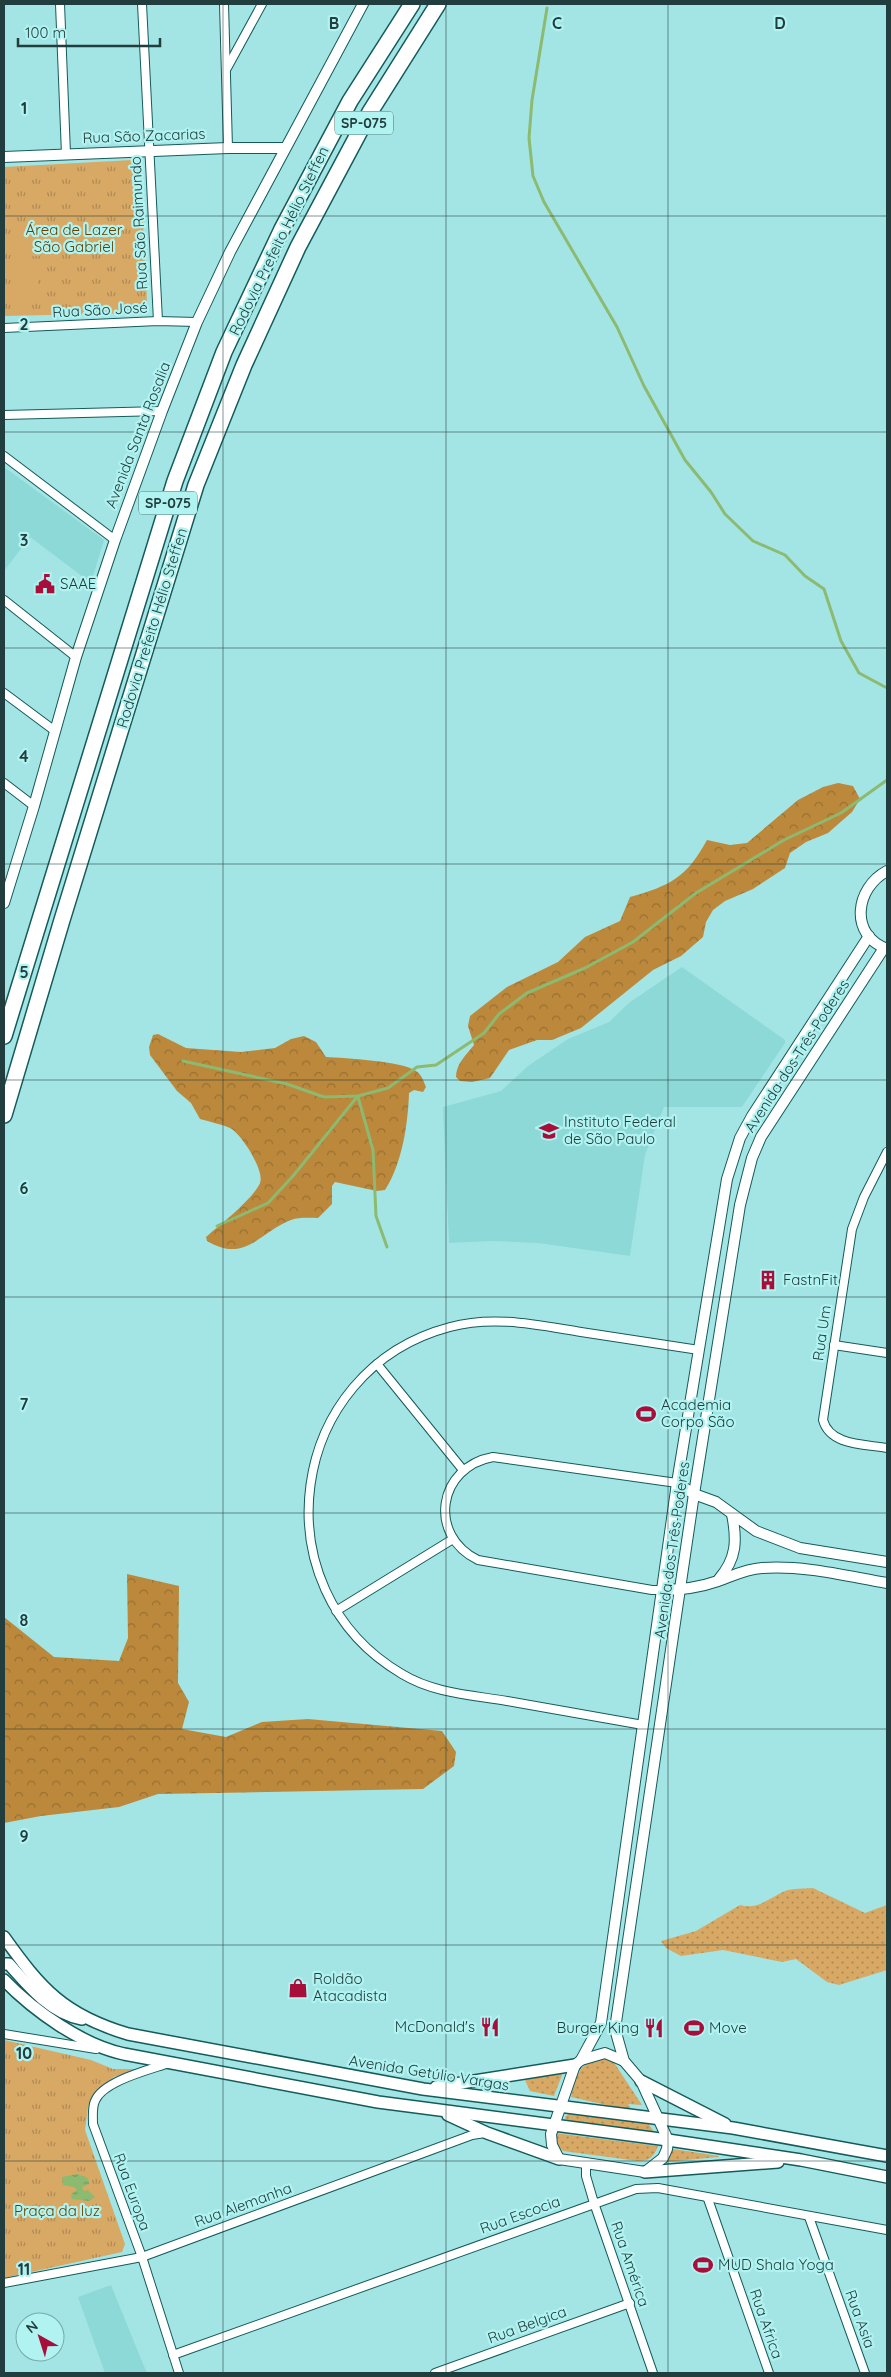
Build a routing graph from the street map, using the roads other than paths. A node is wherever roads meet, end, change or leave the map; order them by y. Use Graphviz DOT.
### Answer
graph roads {
  1 [pos="60,4"];
  2 [pos="142,4"];
  3 [pos="224,4"];
  4 [pos="262,4"];
  5 [pos="363,4"];
  6 [pos="412,4"];
  7 [pos="438,4"];
  8 [pos="227,68"];
  9 [pos="228,148"];
  10 [pos="285,148"];
  11 [pos="149,151"];
  12 [pos="66,154"];
  13 [pos="4,157"];
  14 [pos="158,321"];
  15 [pos="197,322"];
  16 [pos="4,328"];
  17 [pos="162,411"];
  18 [pos="4,415"];
  19 [pos="4,456"];
  20 [pos="115,540"];
  21 [pos="4,600"];
  22 [pos="76,657"];
  23 [pos="4,693"];
  24 [pos="55,731"];
  25 [pos="4,783"];
  26 [pos="34,806"];
  27 [pos="887,871"];
  28 [pos="6,884"];
  29 [pos="4,903"];
  30 [pos="869,936"];
  31 [pos="886,949"];
  32 [pos="4,1036"];
  33 [pos="4,1115"];
  34 [pos="887,1152"];
  35 [pos="834,1345"];
  36 [pos="699,1350"];
  37 [pos="887,1353"];
  38 [pos="377,1364"];
  39 [pos="887,1448"];
  40 [pos="463,1470"];
  41 [pos="677,1483"];
  42 [pos="694,1494"];
  43 [pos="732,1514"];
  44 [pos="453,1539"];
  45 [pos="887,1562"];
  46 [pos="717,1582"];
  47 [pos="887,1583"];
  48 [pos="661,1590"];
  49 [pos="681,1590"];
  50 [pos="336,1611"];
  51 [pos="643,1725"];
  52 [pos="4,1937"];
  53 [pos="4,1964"];
  54 [pos="4,1980"];
  55 [pos="86,2020"];
  56 [pos="4,2034"];
  57 [pos="103,2050"];
  58 [pos="624,2061"];
  59 [pos="170,2063"];
  60 [pos="578,2063"];
  61 [pos="641,2080"];
  62 [pos="423,2089"];
  63 [pos="561,2107"];
  64 [pos="435,2110"];
  65 [pos="658,2119"];
  66 [pos="554,2124"];
  67 [pos="733,2128"];
  68 [pos="487,2133"];
  69 [pos="668,2140"];
  70 [pos="887,2156"];
  71 [pos="559,2159"];
  72 [pos="801,2160"];
  73 [pos="586,2164"];
  74 [pos="646,2172"];
  75 [pos="887,2177"];
  76 [pos="708,2198"];
  77 [pos="594,2203"];
  78 [pos="809,2217"];
  79 [pos="887,2230"];
  80 [pos="142,2257"];
  81 [pos="4,2283"];
  82 [pos="630,2303"];
  83 [pos="173,2355"];
  84 [pos="179,2373"];
  85 [pos="435,2373"];
  86 [pos="653,2373"];
  87 [pos="769,2373"];
  88 [pos="865,2373"];
  1 -- 12 [label="street"];
  2 -- 11 [label="street, Rua São Raimundo"];
  3 -- 8 [label="street"];
  4 -- 8 [label="street"];
  5 -- 10 [label="street, Avenida Santa Rosalia"];
  6 -- 32 [label="highway, Rodovia Prefeito Hélio Steffen / SP-075"];
  7 -- 33 [label="highway, Rodovia Prefeito Hélio Steffen / SP-075"];
  8 -- 9 [label="street"];
  9 -- 10 [label="street, Rua São Zacarias"];
  9 -- 11 [label="street, Rua São Zacarias"];
  10 -- 15 [label="street, Avenida Santa Rosalia"];
  11 -- 12 [label="street, Rua São Zacarias"];
  11 -- 14 [label="street, Rua São Raimundo"];
  12 -- 13 [label="street, Rua São Zacarias"];
  14 -- 15 [label="street, Rua São José"];
  14 -- 16 [label="street, Rua São José"];
  15 -- 17 [label="street, Avenida Santa Rosalia"];
  17 -- 18 [label="street"];
  17 -- 20 [label="street, Avenida Santa Rosalia"];
  19 -- 20 [label="street"];
  20 -- 22 [label="street, Avenida Santa Rosalia"];
  21 -- 22 [label="street"];
  22 -- 24 [label="street, Avenida Santa Rosalia"];
  23 -- 24 [label="street"];
  24 -- 26 [label="street, Avenida Santa Rosalia"];
  25 -- 26 [label="street"];
  26 -- 28 [label="street, Avenida Santa Rosalia"];
  27 -- 30 [label="street"];
  28 -- 29 [label="street, Avenida Santa Rosalia"];
  30 -- 31 [label="street"];
  30 -- 36 [label="street, Avenida dos Três Poderes"];
  31 -- 42 [label="street, Avenida dos Três Poderes"];
  34 -- 35 [label="street, Rua Um"];
  35 -- 37 [label="street"];
  35 -- 39 [label="street, Rua Um"];
  36 -- 38 [label="street"];
  36 -- 41 [label="street, Avenida dos Três Poderes"];
  38 -- 40 [label="street"];
  38 -- 50 [label="street"];
  40 -- 41 [label="street"];
  40 -- 44 [label="street"];
  41 -- 42 [label="street"];
  41 -- 48 [label="street, Avenida dos Três Poderes"];
  42 -- 43 [label="street"];
  42 -- 49 [label="street, Avenida dos Três Poderes"];
  43 -- 45 [label="street"];
  43 -- 46 [label="street"];
  44 -- 48 [label="street"];
  44 -- 50 [label="street"];
  46 -- 47 [label="street"];
  46 -- 49 [label="street"];
  48 -- 49 [label="street"];
  48 -- 51 [label="street, Avenida dos Três Poderes"];
  49 -- 58 [label="street, Avenida dos Três Poderes"];
  50 -- 51 [label="street"];
  51 -- 60 [label="street, Avenida dos Três Poderes"];
  52 -- 55 [label="main road, Avenida Getúlio Vargas"];
  53 -- 55 [label="main road"];
  54 -- 57 [label="main road"];
  55 -- 62 [label="main road, Avenida Getúlio Vargas"];
  56 -- 57 [label="street"];
  57 -- 59 [label="main road"];
  58 -- 60 [label="street"];
  58 -- 61 [label="street, Avenida dos Três Poderes"];
  59 -- 64 [label="main road"];
  59 -- 80 [label="street, Rua Europa"];
  60 -- 62 [label="main road"];
  60 -- 63 [label="street, Avenida dos Três Poderes"];
  61 -- 65 [label="street, Avenida dos Três Poderes"];
  61 -- 67 [label="main road"];
  62 -- 63 [label="main road, Avenida Getúlio Vargas"];
  63 -- 65 [label="main road, Avenida Getúlio Vargas"];
  63 -- 66 [label="street, Avenida dos Três Poderes"];
  64 -- 66 [label="main road"];
  64 -- 68 [label="main road"];
  65 -- 67 [label="main road, Avenida Getúlio Vargas"];
  65 -- 69 [label="street, Avenida dos Três Poderes"];
  66 -- 69 [label="main road"];
  66 -- 71 [label="street, Avenida dos Três Poderes"];
  67 -- 70 [label="main road, Avenida Getúlio Vargas"];
  68 -- 71 [label="main road"];
  68 -- 80 [label="street, Rua Alemanha"];
  69 -- 72 [label="main road"];
  69 -- 74 [label="street"];
  71 -- 73 [label="street"];
  72 -- 74 [label="main road"];
  72 -- 75 [label="main road"];
  73 -- 74 [label="street"];
  73 -- 77 [label="street, Rua América"];
  76 -- 77 [label="street, Rua Escocia"];
  76 -- 78 [label="street, Rua Escocia"];
  76 -- 87 [label="street, Rua Africa"];
  77 -- 82 [label="street, Rua América"];
  77 -- 83 [label="street, Rua Escocia"];
  78 -- 79 [label="street, Rua Escocia"];
  78 -- 88 [label="street, Rua Asia"];
  80 -- 81 [label="street, Rua Alemanha"];
  80 -- 83 [label="street, Rua Europa"];
  82 -- 85 [label="street, Rua Belgica"];
  82 -- 86 [label="street, Rua América"];
  83 -- 84 [label="street, Rua Europa"];
}
